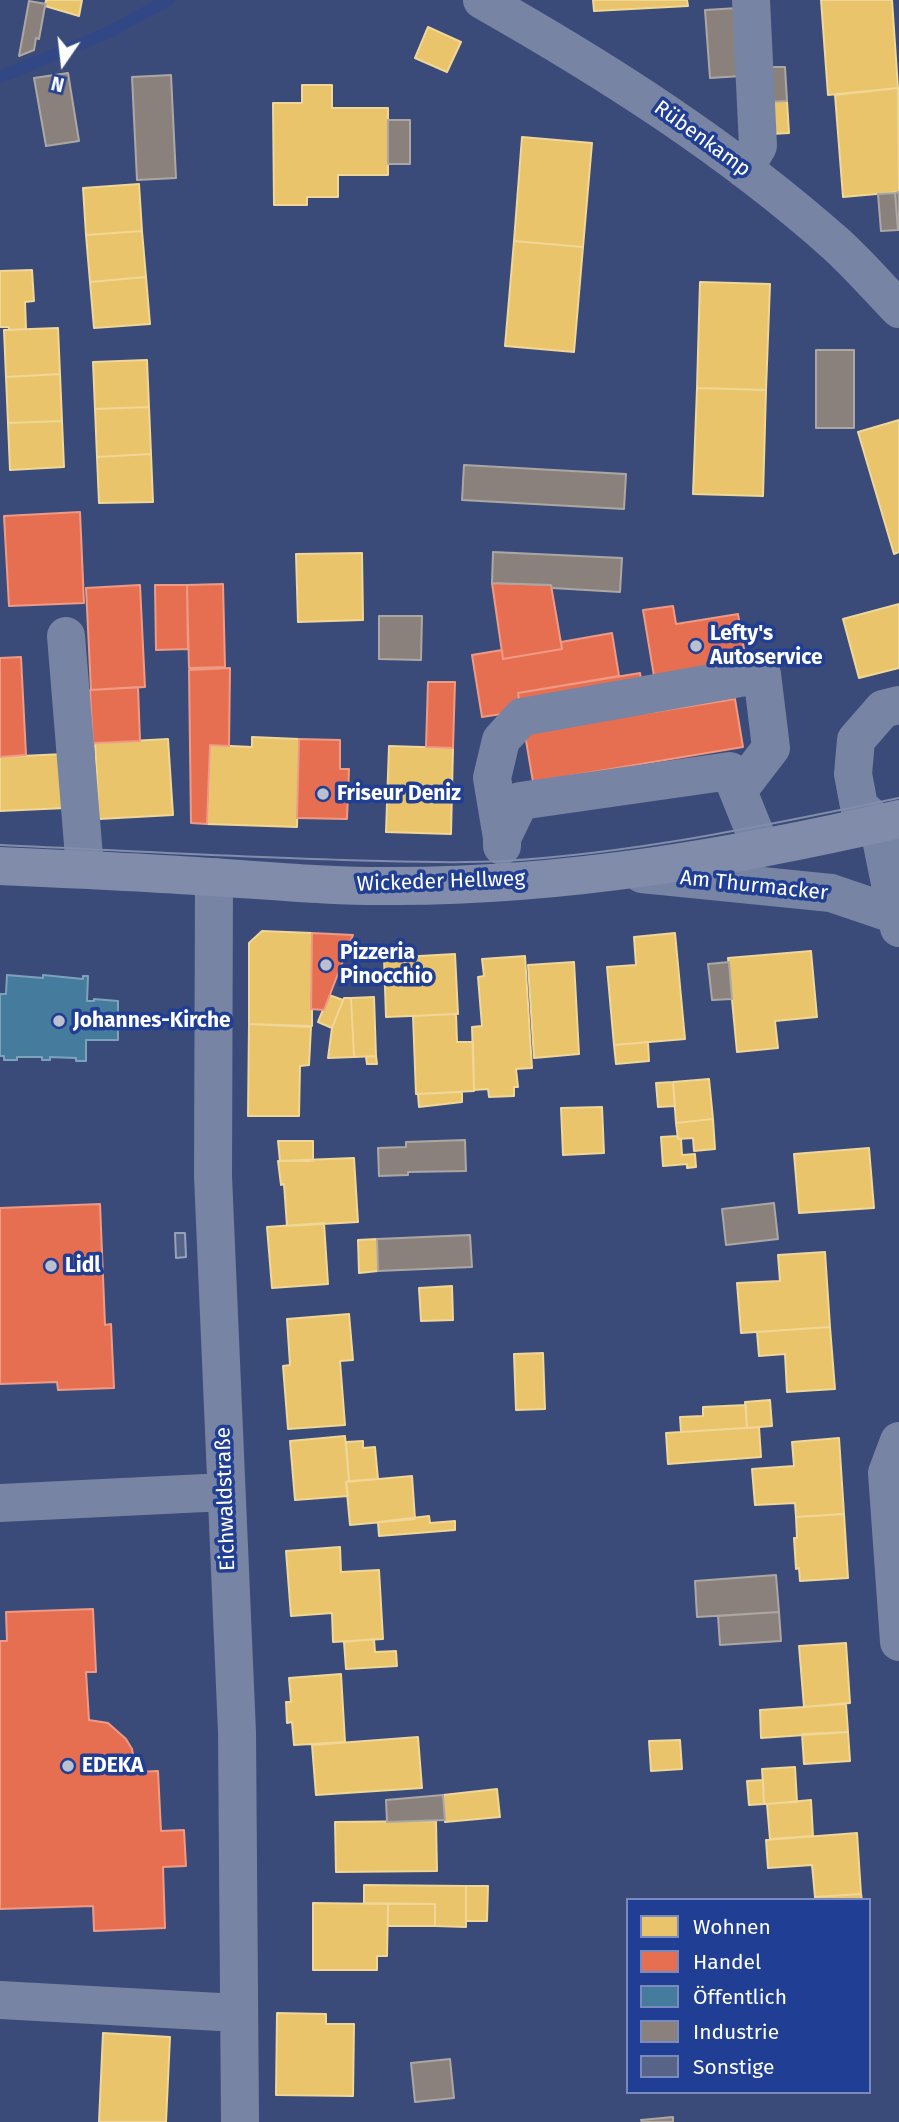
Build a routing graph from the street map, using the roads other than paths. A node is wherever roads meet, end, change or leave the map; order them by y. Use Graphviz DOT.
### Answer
graph roads {
  1 [pos="482,0"];
  2 [pos="751,0"];
  3 [pos="744,169"];
  4 [pos="899,309"];
  5 [pos="66,636"];
  6 [pos="899,705"];
  7 [pos="738,791"];
  8 [pos="888,822"];
  9 [pos="502,838"];
  10 [pos="761,848"];
  11 [pos="0,866"];
  12 [pos="85,869"];
  13 [pos="608,871"];
  14 [pos="214,877"];
  15 [pos="502,882"];
  16 [pos="898,922"];
  17 [pos="899,1441"];
  18 [pos="225,1492"];
  19 [pos="0,1503"];
  20 [pos="899,1642"];
  21 [pos="0,2000"];
  22 [pos="238,2013"];
  23 [pos="240,2122"];
  1 -- 3 [label="street, Rübenkamp"];
  2 -- 3 [label="street"];
  3 -- 4 [label="street, Rübenkamp"];
  5 -- 12 [label="street"];
  6 -- 8 [label="street"];
  7 -- 9 [label="street"];
  7 -- 9 [label="street"];
  7 -- 10 [label="street"];
  8 -- 10 [label="main road, Wickeder Hellweg"];
  8 -- 16 [label="street, Am Thurmacker"];
  9 -- 15 [label="street"];
  10 -- 13 [label="main road, Wickeder Hellweg"];
  11 -- 12 [label="main road, Wickeder Hellweg"];
  12 -- 14 [label="main road, Wickeder Hellweg"];
  13 -- 15 [label="main road, Wickeder Hellweg"];
  13 -- 16 [label="street, Am Thurmacker"];
  14 -- 15 [label="main road, Wickeder Hellweg"];
  14 -- 18 [label="street, Eichwaldstraße"];
  17 -- 20 [label="street"];
  18 -- 19 [label="street"];
  18 -- 22 [label="street, Eichwaldstraße"];
  21 -- 22 [label="street"];
  22 -- 23 [label="street, Eichwaldstraße"];
}
